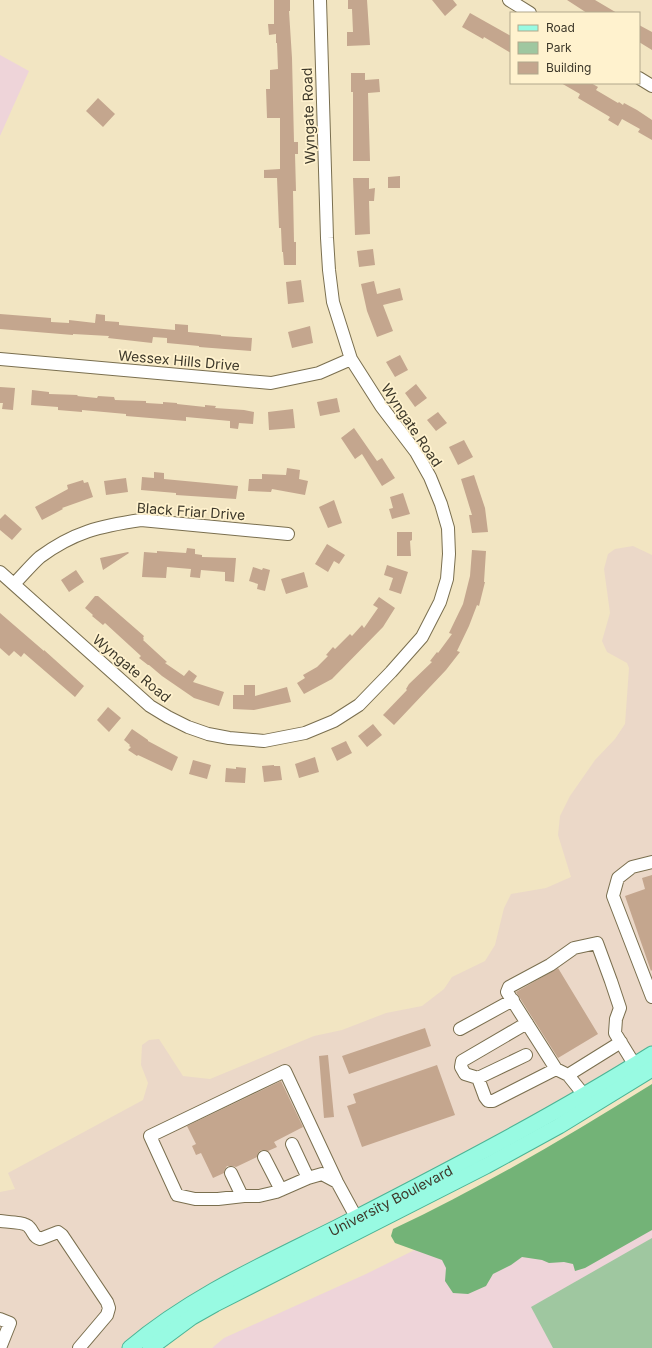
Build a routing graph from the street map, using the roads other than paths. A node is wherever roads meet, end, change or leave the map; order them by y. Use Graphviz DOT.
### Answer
graph roads {
  1 [pos="320,0"];
  2 [pos="508,0"];
  3 [pos="528,12"];
  4 [pos="640,79"];
  5 [pos="652,86"];
  6 [pos="0,358"];
  7 [pos="351,359"];
  8 [pos="288,534"];
  9 [pos="0,572"];
  10 [pos="14,584"];
  11 [pos="652,862"];
  12 [pos="652,997"];
  13 [pos="512,1000"];
  14 [pos="527,1023"];
  15 [pos="460,1029"];
  16 [pos="621,1042"];
  17 [pos="652,1054"];
  18 [pos="526,1055"];
  19 [pos="556,1069"];
  20 [pos="643,1070"];
  21 [pos="568,1075"];
  22 [pos="478,1078"];
  23 [pos="587,1101"];
  24 [pos="292,1144"];
  25 [pos="264,1157"];
  26 [pos="231,1173"];
  27 [pos="308,1178"];
  28 [pos="337,1182"];
  29 [pos="281,1190"];
  30 [pos="242,1196"];
  31 [pos="356,1217"];
  32 [pos="0,1221"];
  33 [pos="0,1319"];
  34 [pos="0,1348"];
  35 [pos="79,1348"];
  36 [pos="130,1348"];
  37 [pos="150,1348"];
  1 -- 7 [label="street, Wyngate Road"];
  2 -- 3 [label="street"];
  4 -- 5 [label="street"];
  6 -- 7 [label="street, Wessex Hills Drive"];
  7 -- 10 [label="street, Wyngate Road"];
  8 -- 10 [label="street, Black Friar Drive"];
  9 -- 10 [label="street, Wyngate Road"];
  11 -- 12 [label="street"];
  13 -- 14 [label="street"];
  13 -- 15 [label="street"];
  13 -- 16 [label="street"];
  14 -- 19 [label="street"];
  14 -- 22 [label="street"];
  16 -- 20 [label="street"];
  16 -- 21 [label="street"];
  17 -- 20 [label="main road, University Boulevard"];
  18 -- 22 [label="street"];
  19 -- 21 [label="street"];
  19 -- 22 [label="street"];
  20 -- 23 [label="main road, University Boulevard"];
  21 -- 23 [label="street"];
  23 -- 31 [label="main road, University Boulevard"];
  23 -- 37 [label="main road, University Boulevard"];
  24 -- 27 [label="street"];
  25 -- 29 [label="street"];
  26 -- 30 [label="street"];
  27 -- 28 [label="street"];
  27 -- 29 [label="street"];
  28 -- 30 [label="street"];
  28 -- 31 [label="street"];
  29 -- 30 [label="street"];
  31 -- 36 [label="main road, University Boulevard"];
  32 -- 35 [label="street"];
  33 -- 34 [label="street"];
}
